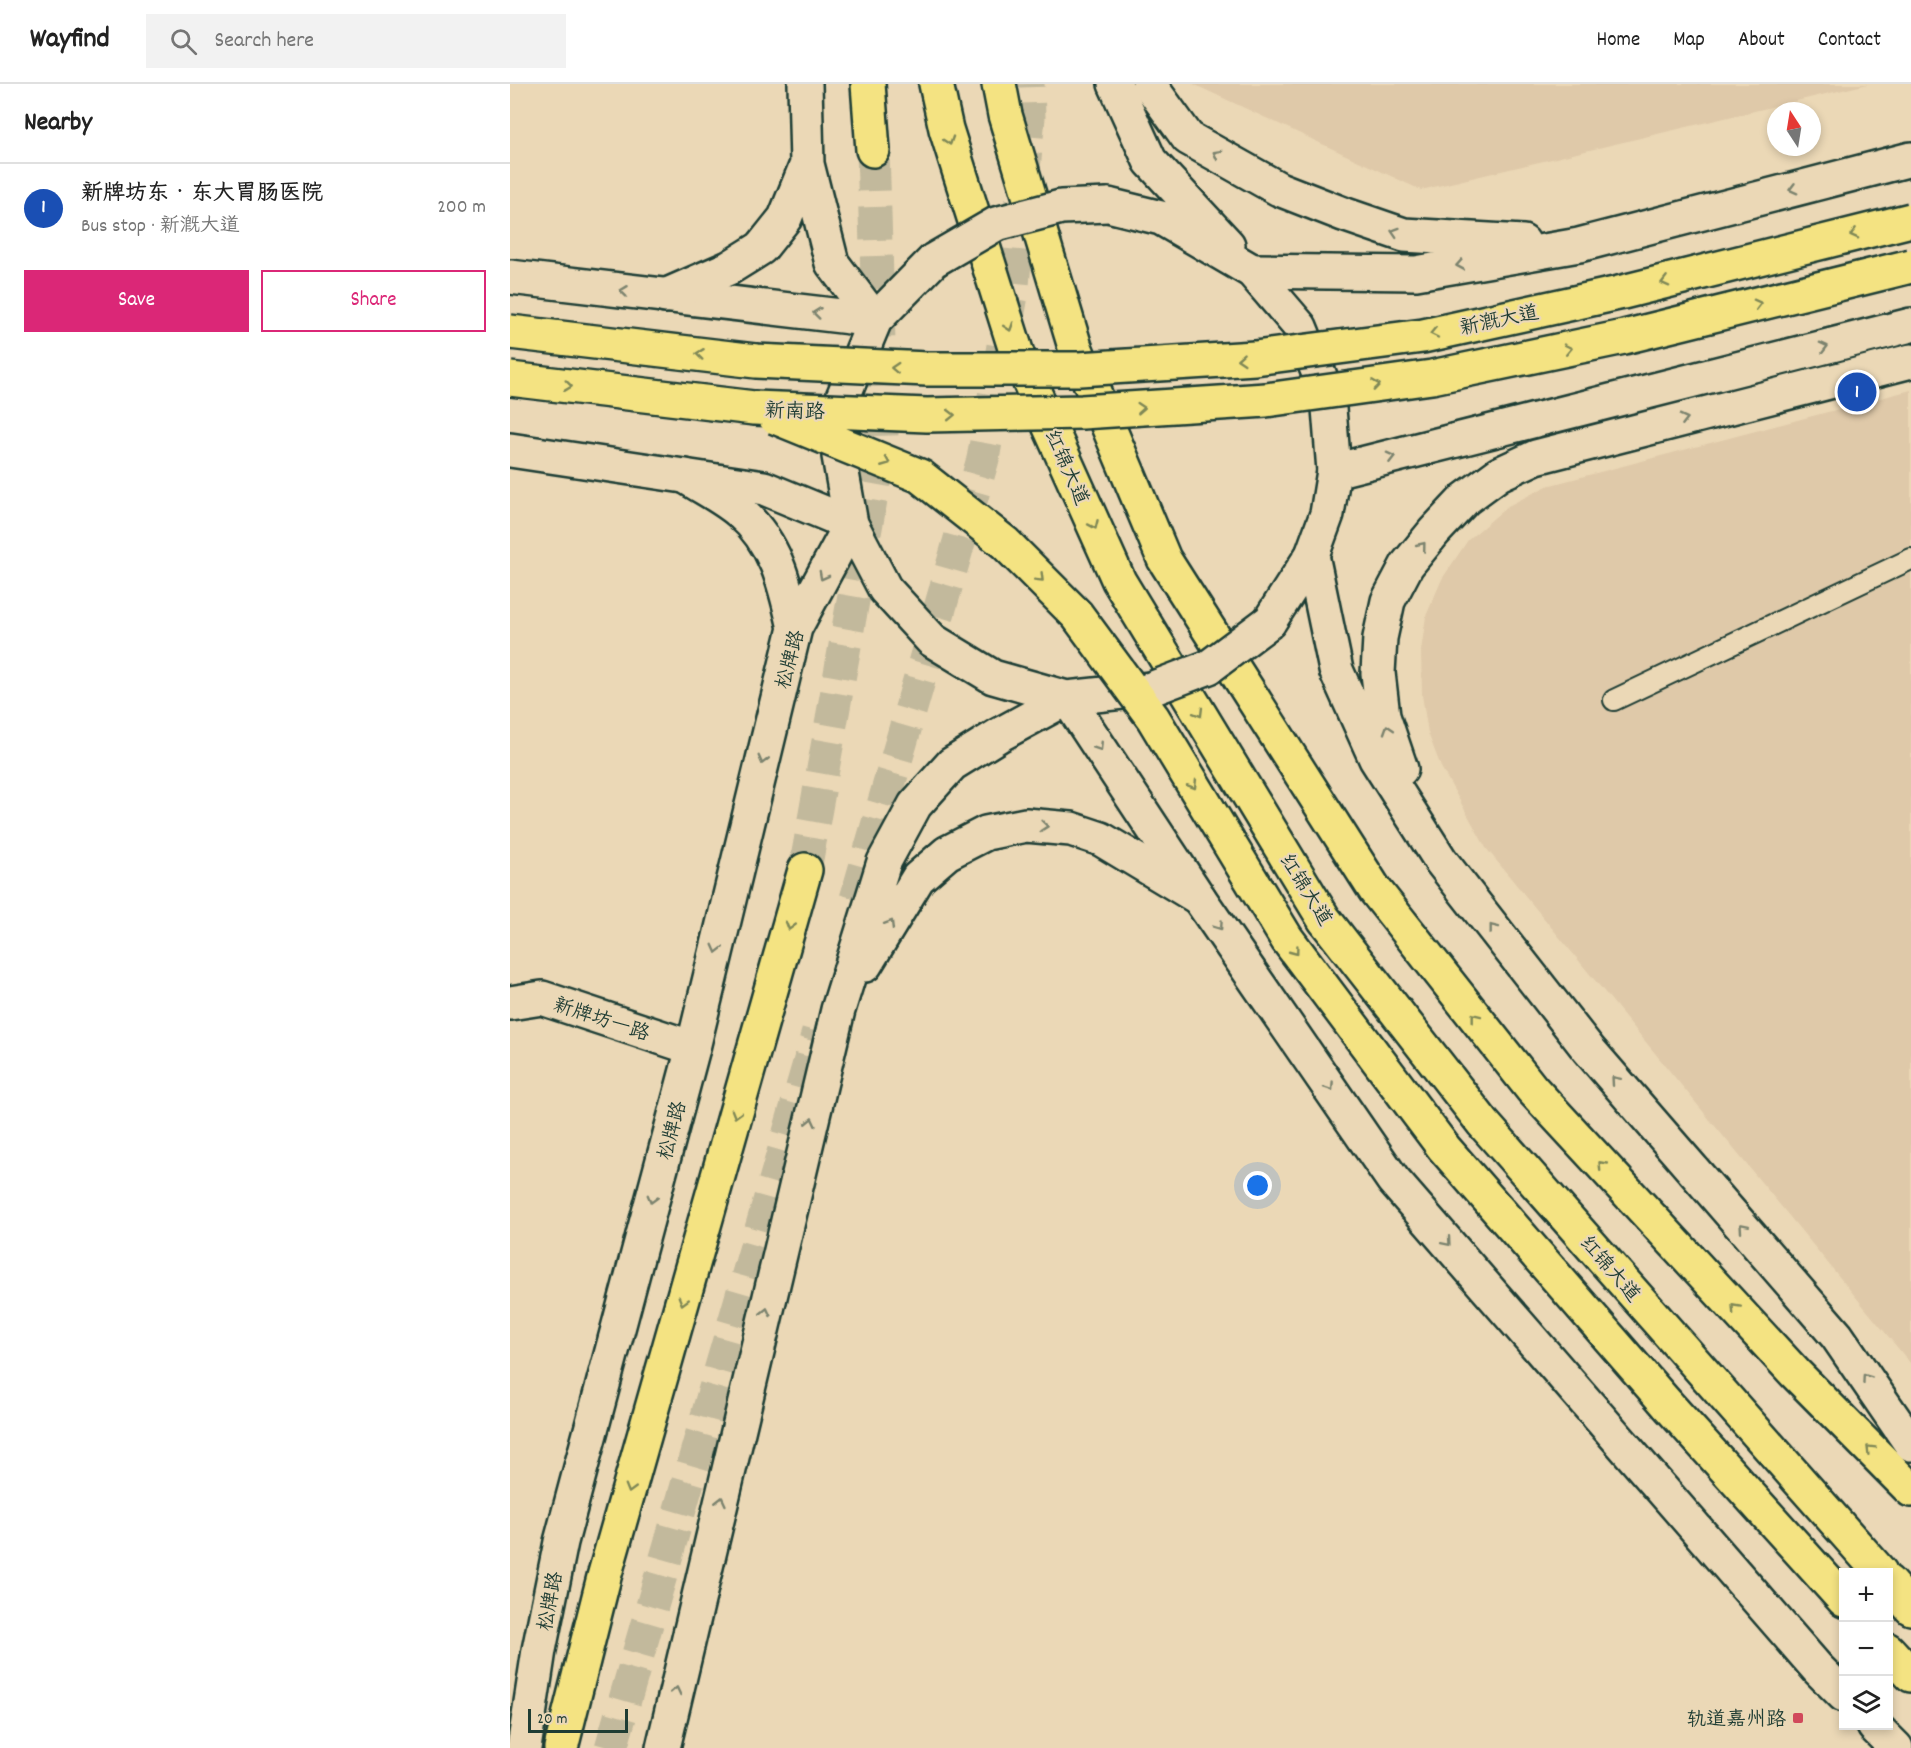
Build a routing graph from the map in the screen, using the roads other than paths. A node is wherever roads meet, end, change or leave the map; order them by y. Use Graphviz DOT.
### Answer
graph roads {
  1 [pos="806,84"];
  2 [pos="868,84"];
  3 [pos="936,84"];
  4 [pos="999,84"];
  5 [pos="1115,84"];
  6 [pos="1149,84"];
  7 [pos="873,150"];
  8 [pos="1911,159"];
  9 [pos="807,164"];
  10 [pos="1911,220"];
  11 [pos="1579,245"];
  12 [pos="1911,266"];
  13 [pos="1252,271"];
  14 [pos="510,277"];
  15 [pos="665,296"];
  16 [pos="875,320"];
  17 [pos="1911,325"];
  18 [pos="510,332"];
  19 [pos="1911,361"];
  20 [pos="510,379"];
  21 [pos="754,408"];
  22 [pos="1639,431"];
  23 [pos="1466,438"];
  24 [pos="510,450"];
  25 [pos="1334,471"];
  26 [pos="685,476"];
  27 [pos="851,524"];
  28 [pos="1312,555"];
  29 [pos="1911,560"];
  30 [pos="795,628"];
  31 [pos="1067,698"];
  32 [pos="1614,700"];
  33 [pos="1441,861"];
  34 [pos="806,870"];
  35 [pos="1199,898"];
  36 [pos="510,1003"];
  37 [pos="838,1010"];
  38 [pos="693,1048"];
  39 [pos="1911,1444"];
  40 [pos="1911,1490"];
  41 [pos="1876,1568"];
  42 [pos="1893,1588"];
  43 [pos="1839,1594"];
  44 [pos="1911,1608"];
  45 [pos="1893,1655"];
  46 [pos="1911,1675"];
  47 [pos="1839,1690"];
  48 [pos="1879,1730"];
  49 [pos="524,1748"];
  50 [pos="561,1748"];
  51 [pos="663,1748"];
  52 [pos="1896,1748"];
  1 -- 9 [label="street"];
  2 -- 7 [label="main road"];
  3 -- 41 [label="main road, 红锦大道, one-way"];
  40 -- 4 [label="main road, one-way"];
  5 -- 13 [label="street"];
  11 -- 6 [label="street, one-way"];
  8 -- 11 [label="street, one-way"];
  9 -- 15 [label="street"];
  9 -- 16 [label="street"];
  10 -- 18 [label="main road, 新溉大道, one-way, bridge"];
  11 -- 13 [label="street, one-way"];
  21 -- 12 [label="main road, 新南路, one-way, bridge"];
  13 -- 16 [label="street, bridge"];
  13 -- 25 [label="street"];
  15 -- 14 [label="street, one-way"];
  16 -- 15 [label="street, one-way"];
  16 -- 27 [label="street"];
  23 -- 17 [label="street, one-way"];
  22 -- 19 [label="street, one-way"];
  20 -- 21 [label="main road, 新南路, one-way, bridge"];
  21 -- 43 [label="main road, one-way, bridge"];
  22 -- 23 [label="street"];
  33 -- 22 [label="street, one-way"];
  25 -- 23 [label="street, one-way"];
  24 -- 26 [label="street"];
  25 -- 28 [label="street"];
  26 -- 27 [label="street"];
  26 -- 30 [label="street"];
  27 -- 30 [label="street, 松牌路, one-way"];
  27 -- 31 [label="street"];
  28 -- 31 [label="street, bridge"];
  28 -- 33 [label="street"];
  29 -- 32 [label="lane"];
  30 -- 38 [label="street, 松牌路, one-way"];
  31 -- 35 [label="street, one-way"];
  31 -- 37 [label="street"];
  39 -- 33 [label="street, one-way"];
  34 -- 50 [label="main road, one-way"];
  37 -- 35 [label="street, one-way"];
  35 -- 47 [label="street, one-way"];
  36 -- 38 [label="street, 新牌坊一路"];
  51 -- 37 [label="street, one-way"];
  38 -- 49 [label="street, 松牌路, one-way"];
  42 -- 44 [label="main road"];
  45 -- 46 [label="main road"];
  48 -- 52 [label="street"];
}
